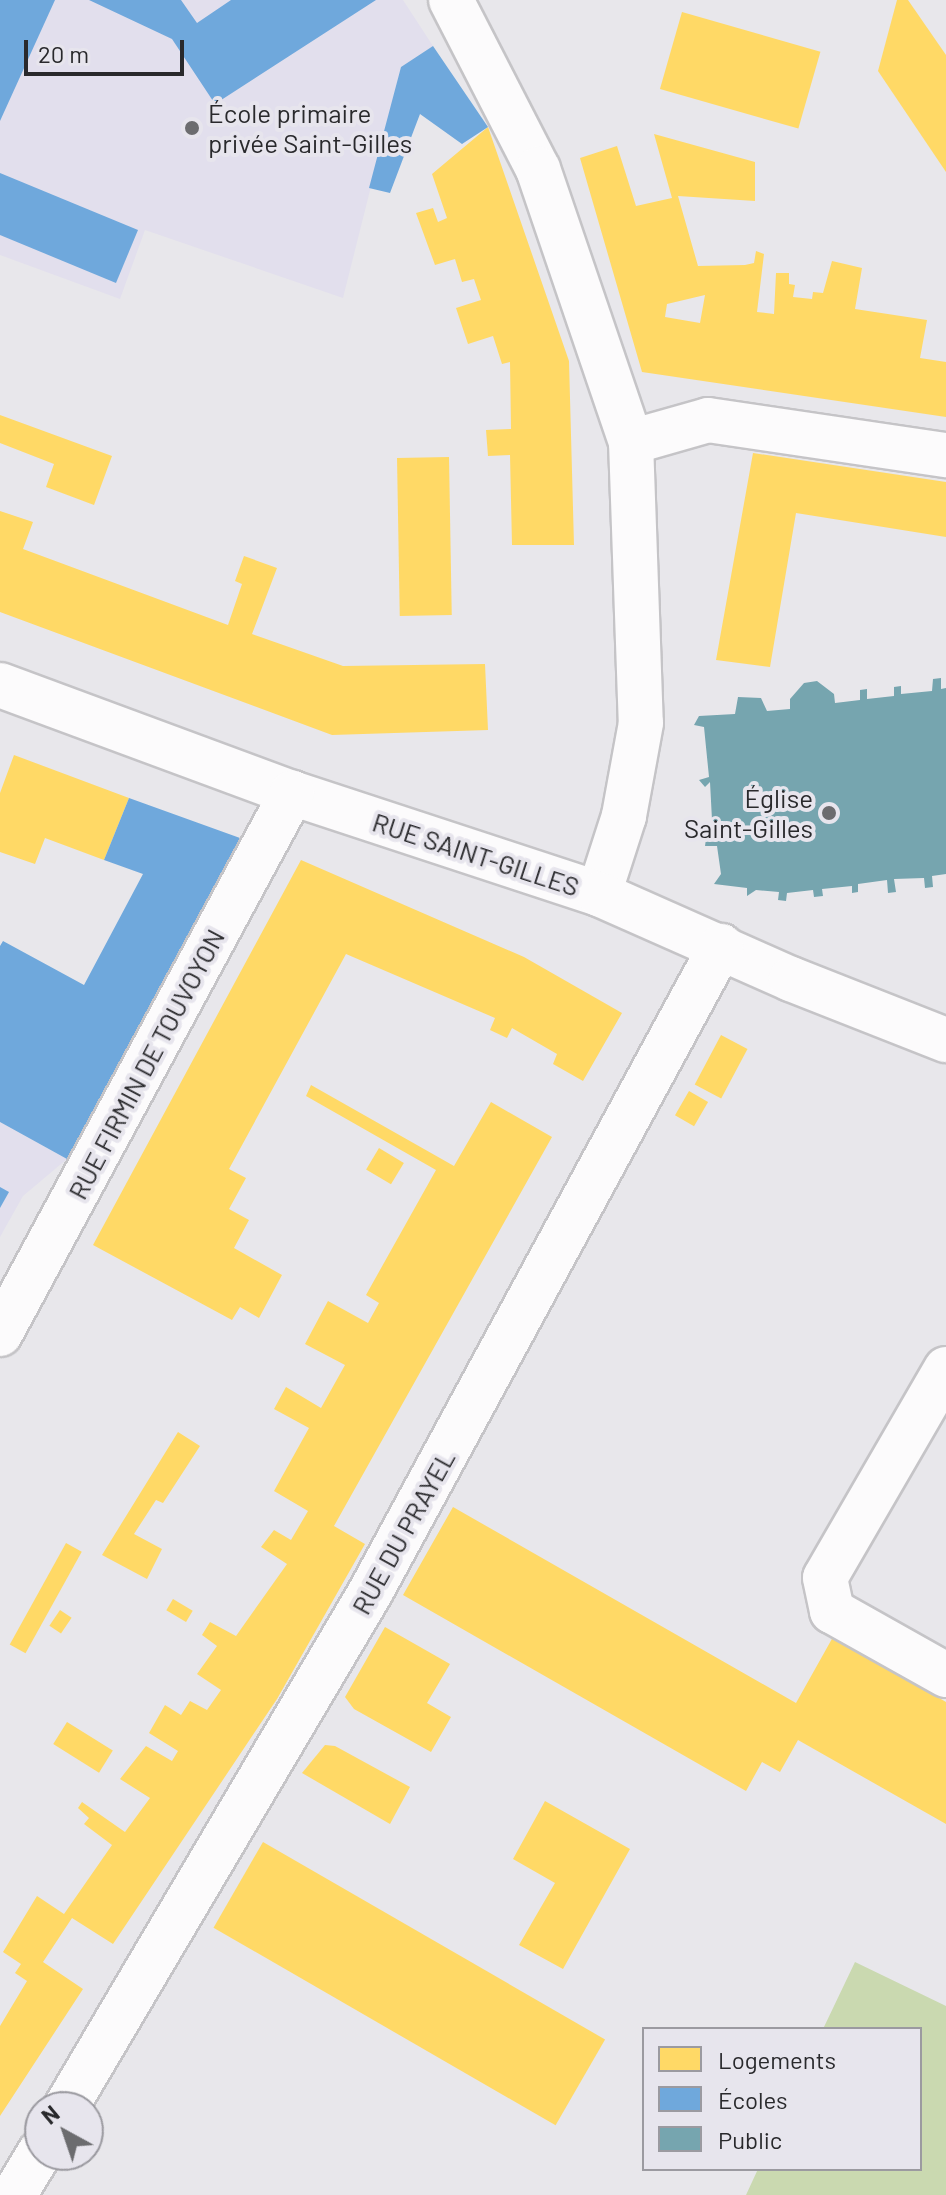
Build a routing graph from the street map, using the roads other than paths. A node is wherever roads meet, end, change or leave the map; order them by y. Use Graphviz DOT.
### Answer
graph roads {
  1 [pos="451,0"];
  2 [pos="631,442"];
  3 [pos="946,455"];
  4 [pos="0,685"];
  5 [pos="292,793"];
  6 [pos="599,894"];
  7 [pos="721,946"];
  8 [pos="946,1040"];
  9 [pos="0,1334"];
  10 [pos="946,1369"];
  11 [pos="946,1675"];
  12 [pos="75,2091"];
  13 [pos="29,2171"];
  14 [pos="14,2195"];
  1 -- 2 [label="street"];
  2 -- 3 [label="street"];
  2 -- 6 [label="street"];
  4 -- 5 [label="street, RUE SAINT-GILLES"];
  5 -- 6 [label="street, RUE SAINT-GILLES"];
  5 -- 9 [label="street, RUE FIRMIN DE TOUVOYON"];
  6 -- 7 [label="street, RUE SAINT-GILLES"];
  7 -- 8 [label="street, RUE SAINT-GILLES"];
  7 -- 12 [label="street, RUE DU PRAYEL"];
  10 -- 11 [label="street"];
  13 -- 14 [label="street"];
}
